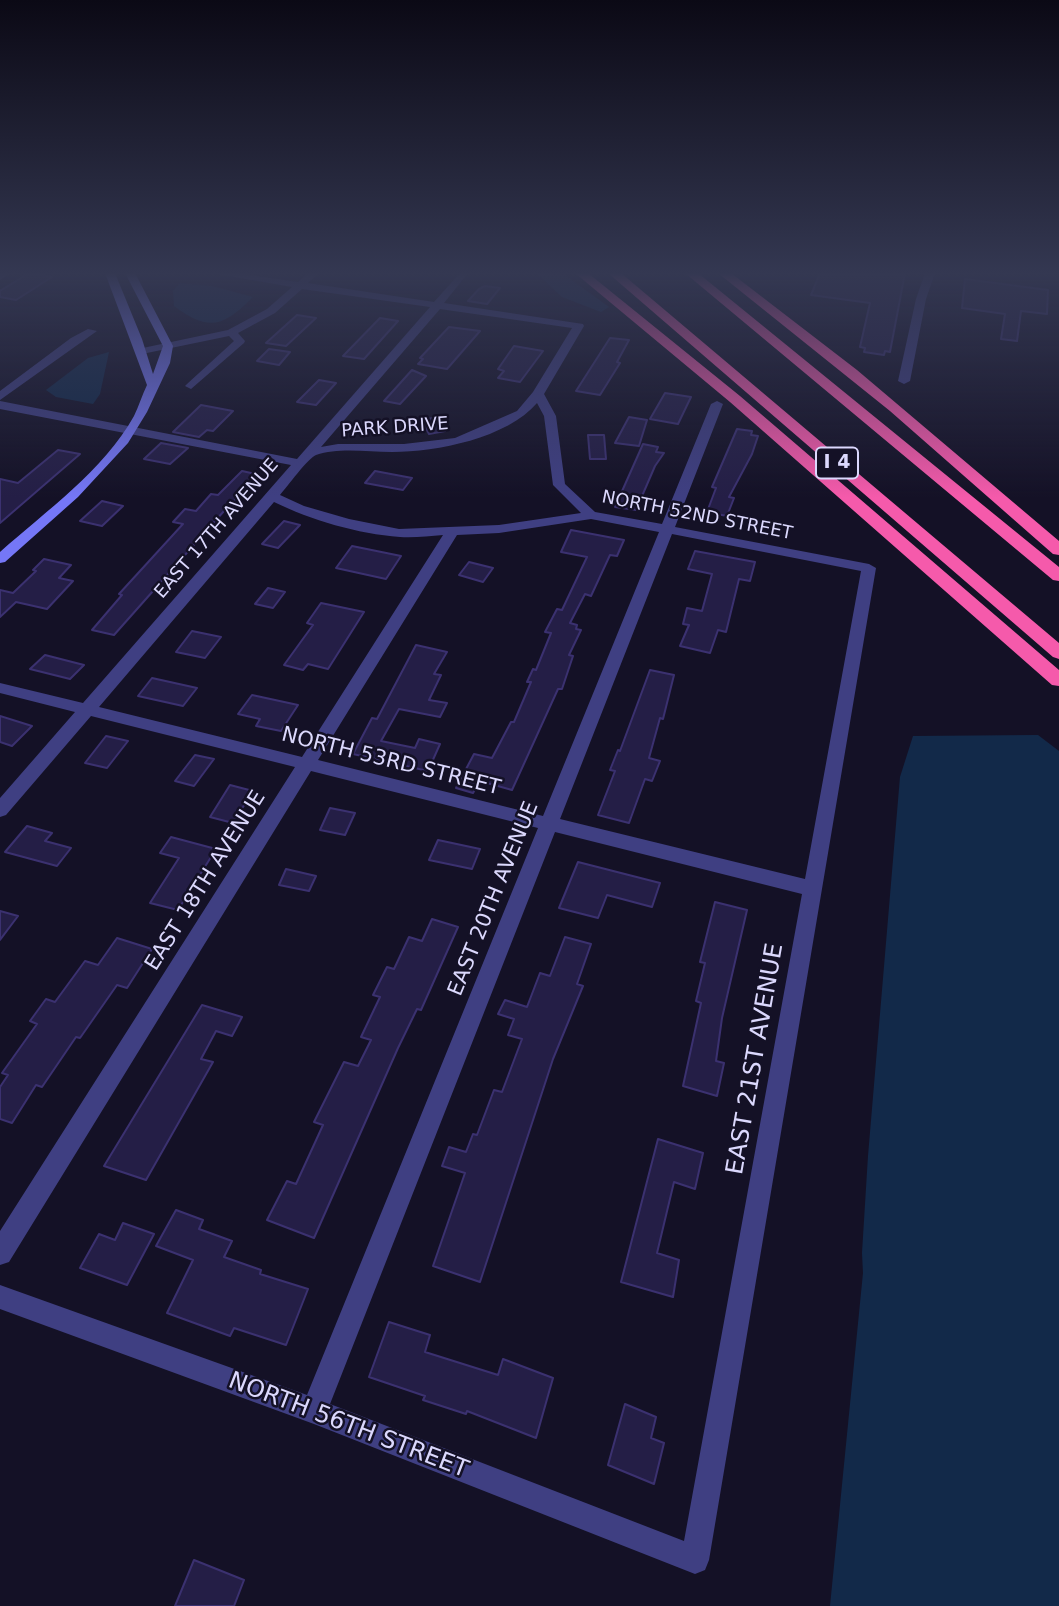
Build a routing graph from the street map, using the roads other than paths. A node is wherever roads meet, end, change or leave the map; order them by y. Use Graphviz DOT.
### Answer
graph roads {
  1 [pos="65,348"];
  2 [pos="141,348"];
  3 [pos="158,348"];
  4 [pos="168,348"];
  5 [pos="232,348"];
  6 [pos="400,348"];
  7 [pos="566,348"];
  8 [pos="673,348"];
  9 [pos="702,348"];
  10 [pos="782,348"];
  11 [pos="821,348"];
  12 [pos="911,348"];
  13 [pos="142,351"];
  14 [pos="904,381"];
  15 [pos="152,385"];
  16 [pos="191,386"];
  17 [pos="538,394"];
  18 [pos="0,397"];
  19 [pos="716,404"];
  20 [pos="0,405"];
  21 [pos="521,414"];
  22 [pos="550,416"];
  23 [pos="129,432"];
  24 [pos="304,458"];
  25 [pos="272,496"];
  26 [pos="592,515"];
  27 [pos="667,529"];
  28 [pos="452,532"];
  29 [pos="1059,550"];
  30 [pos="0,559"];
  31 [pos="869,568"];
  32 [pos="1059,576"];
  33 [pos="1059,653"];
  34 [pos="1059,680"];
  35 [pos="0,688"];
  36 [pos="87,709"];
  37 [pos="306,764"];
  38 [pos="0,810"];
  39 [pos="549,825"];
  40 [pos="813,890"];
  41 [pos="0,1253"];
  42 [pos="0,1297"];
  43 [pos="314,1411"];
  44 [pos="695,1560"];
  1 -- 18 [label="street"];
  2 -- 13 [label="main road"];
  3 -- 13 [label="street"];
  4 -- 15 [label="main road"];
  5 -- 16 [label="street"];
  6 -- 24 [label="street, EAST 17TH AVENUE"];
  7 -- 17 [label="street"];
  8 -- 34 [label="highway"];
  9 -- 33 [label="highway, I 4"];
  10 -- 32 [label="highway, I 4"];
  11 -- 29 [label="highway"];
  12 -- 14 [label="street"];
  13 -- 15 [label="main road"];
  15 -- 23 [label="main road"];
  17 -- 21 [label="street, PARK DRIVE"];
  17 -- 22 [label="street"];
  19 -- 27 [label="street, EAST 20TH AVENUE"];
  20 -- 23 [label="street"];
  21 -- 22 [label="street, PARK DRIVE"];
  21 -- 24 [label="street, PARK DRIVE"];
  22 -- 26 [label="street"];
  23 -- 24 [label="street"];
  23 -- 30 [label="main road"];
  24 -- 25 [label="street, EAST 17TH AVENUE"];
  25 -- 28 [label="street, NORTH 52ND STREET"];
  25 -- 36 [label="street, EAST 17TH AVENUE"];
  26 -- 27 [label="street, NORTH 52ND STREET"];
  26 -- 28 [label="street, NORTH 52ND STREET"];
  27 -- 31 [label="street, NORTH 52ND STREET"];
  27 -- 39 [label="street, EAST 20TH AVENUE"];
  28 -- 37 [label="street, EAST 18TH AVENUE"];
  31 -- 40 [label="street, EAST 21ST AVENUE"];
  35 -- 36 [label="street, NORTH 53RD STREET"];
  36 -- 37 [label="street, NORTH 53RD STREET"];
  36 -- 38 [label="street, EAST 17TH AVENUE"];
  37 -- 39 [label="street, NORTH 53RD STREET"];
  37 -- 41 [label="street, EAST 18TH AVENUE"];
  39 -- 40 [label="street, NORTH 53RD STREET"];
  39 -- 43 [label="street, EAST 20TH AVENUE"];
  40 -- 44 [label="street, EAST 21ST AVENUE"];
  42 -- 43 [label="street, NORTH 56TH STREET"];
  43 -- 44 [label="street, NORTH 56TH STREET"];
}
